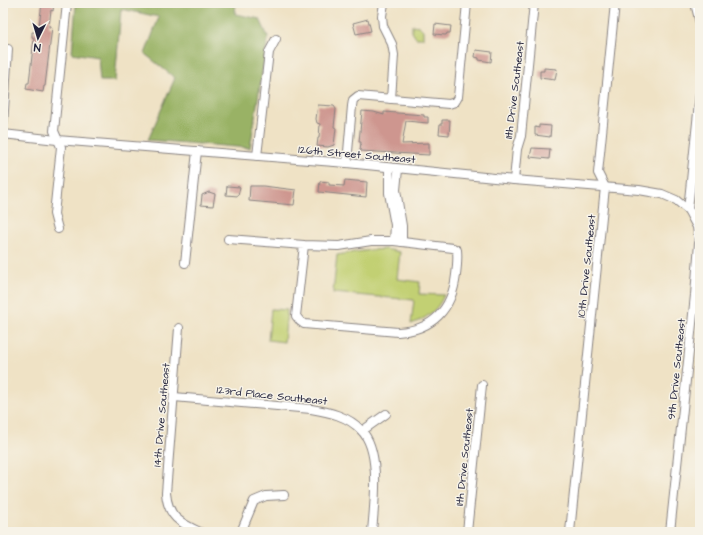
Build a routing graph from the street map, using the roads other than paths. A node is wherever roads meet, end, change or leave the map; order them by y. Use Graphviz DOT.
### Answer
graph roads {
  1 [pos="67,3"];
  2 [pos="384,3"];
  3 [pos="467,3"];
  4 [pos="534,3"];
  5 [pos="615,3"];
  6 [pos="695,3"];
  7 [pos="700,23"];
  8 [pos="276,39"];
  9 [pos="8,49"];
  10 [pos="700,93"];
  11 [pos="391,99"];
  12 [pos="3,126"];
  13 [pos="3,134"];
  14 [pos="58,140"];
  15 [pos="197,151"];
  16 [pos="257,156"];
  17 [pos="347,163"];
  18 [pos="389,168"];
  19 [pos="398,169"];
  20 [pos="514,180"];
  21 [pos="605,187"];
  22 [pos="688,210"];
  23 [pos="700,221"];
  24 [pos="58,229"];
  25 [pos="228,239"];
  26 [pos="398,242"];
  27 [pos="304,245"];
  28 [pos="185,263"];
  29 [pos="179,328"];
  30 [pos="482,385"];
  31 [pos="174,396"];
  32 [pos="386,414"];
  33 [pos="362,431"];
  34 [pos="284,495"];
  35 [pos="200,532"];
  36 [pos="241,532"];
  37 [pos="372,532"];
  38 [pos="467,532"];
  39 [pos="570,532"];
  40 [pos="670,532"];
  1 -- 14 [label="street"];
  2 -- 11 [label="street"];
  3 -- 11 [label="street"];
  4 -- 20 [label="street, 11th Drive Southeast"];
  5 -- 21 [label="street, 10th Drive Southeast"];
  6 -- 7 [label="street"];
  8 -- 16 [label="street"];
  9 -- 12 [label="street"];
  10 -- 22 [label="street"];
  11 -- 17 [label="street"];
  13 -- 14 [label="street, 126th Street Southeast"];
  14 -- 15 [label="street, 126th Street Southeast"];
  14 -- 24 [label="street"];
  15 -- 16 [label="street, 126th Street Southeast"];
  15 -- 28 [label="street"];
  16 -- 17 [label="street, 126th Street Southeast"];
  17 -- 18 [label="street, 126th Street Southeast"];
  18 -- 19 [label="street, 126th Street Southeast"];
  18 -- 26 [label="street"];
  19 -- 20 [label="street, 126th Street Southeast"];
  19 -- 26 [label="street"];
  20 -- 21 [label="street, 126th Street Southeast"];
  21 -- 22 [label="street, 126th Street Southeast"];
  21 -- 39 [label="street, 10th Drive Southeast"];
  22 -- 23 [label="street, 126th Street Southeast"];
  22 -- 40 [label="street, 9th Drive Southeast"];
  25 -- 27 [label="street"];
  26 -- 27 [label="street"];
  26 -- 27 [label="street"];
  29 -- 31 [label="street, 14th Drive Southeast"];
  30 -- 38 [label="street, 11th Drive Southeast"];
  31 -- 33 [label="street, 123rd Place Southeast"];
  31 -- 35 [label="street, 14th Drive Southeast"];
  32 -- 33 [label="street"];
  33 -- 37 [label="street"];
  34 -- 36 [label="street"];
}
